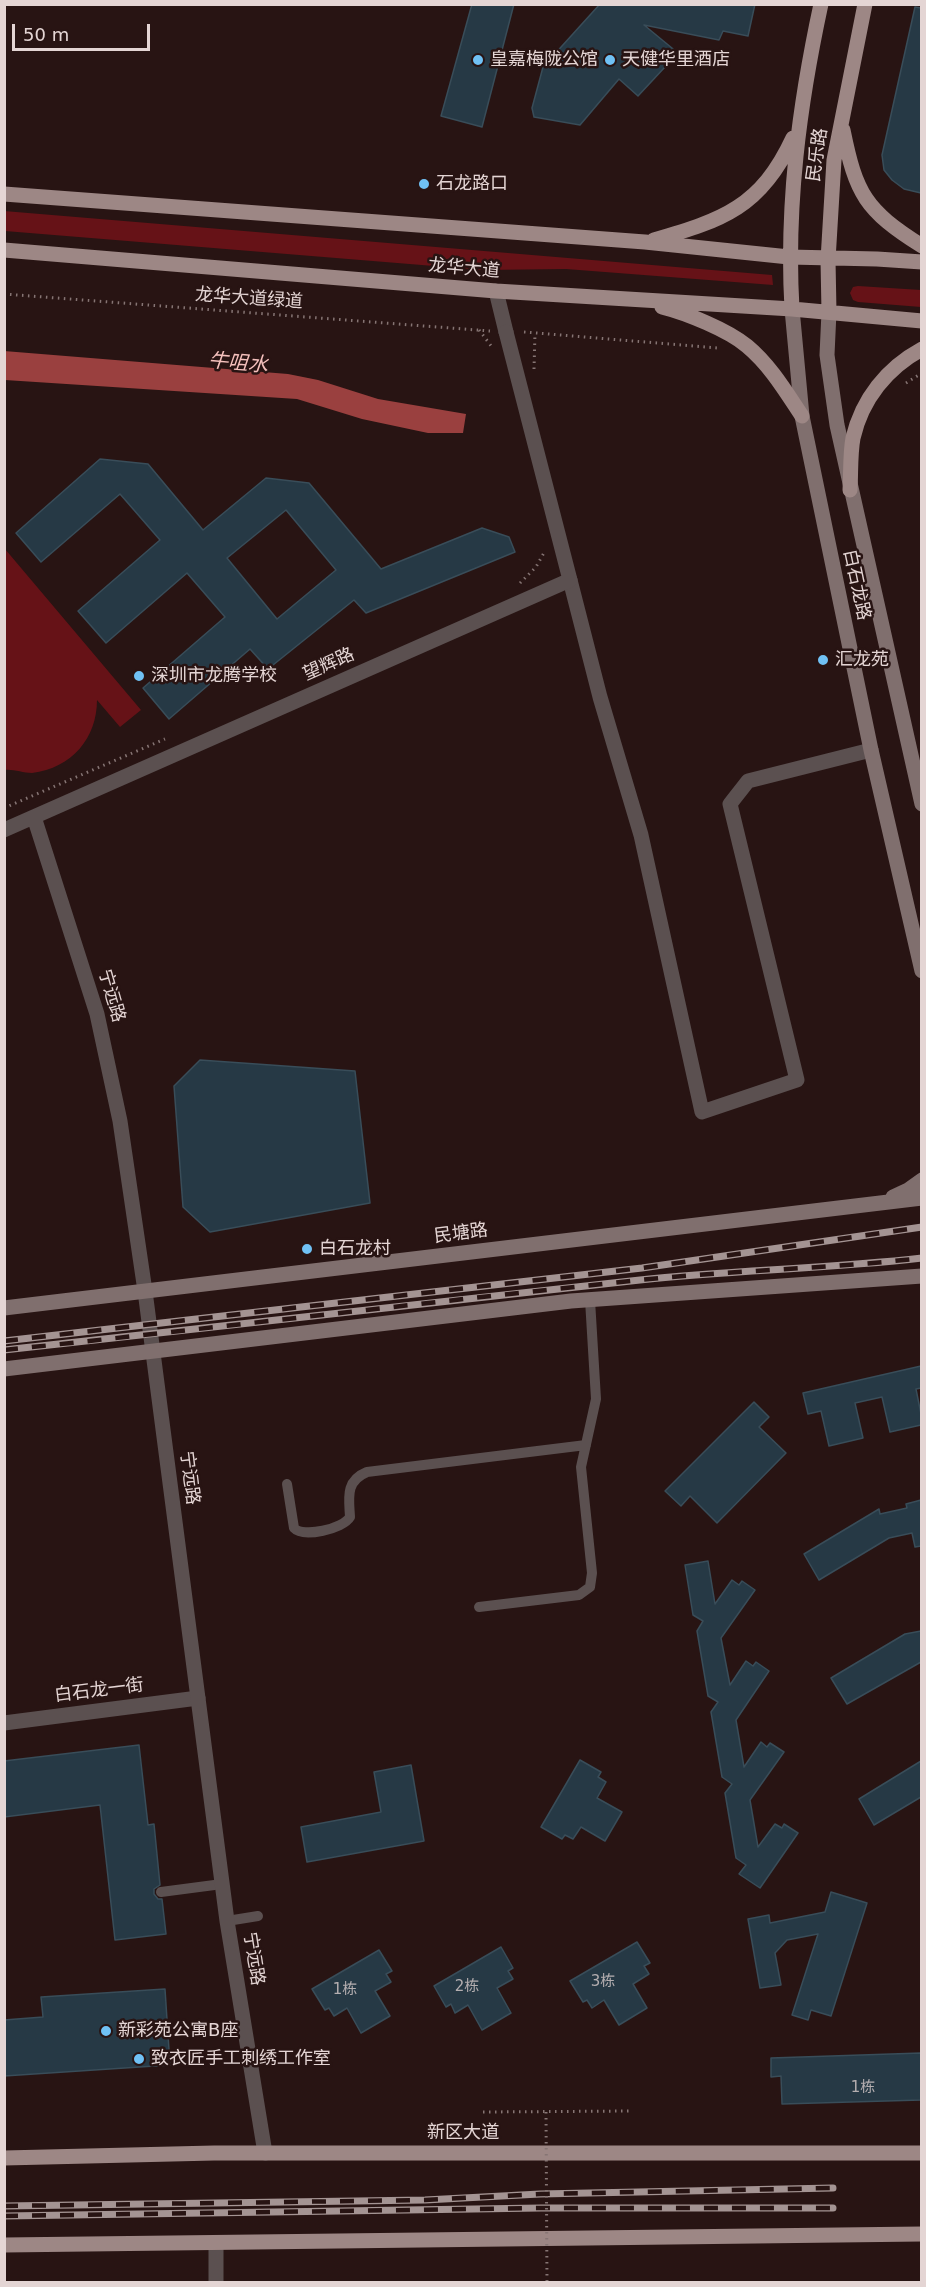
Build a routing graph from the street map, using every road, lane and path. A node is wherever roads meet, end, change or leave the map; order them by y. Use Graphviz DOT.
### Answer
graph roads {
  1 [pos="820,4"];
  2 [pos="865,4"];
  3 [pos="842,125"];
  4 [pos="798,128"];
  5 [pos="4,194"];
  6 [pos="645,242"];
  7 [pos="921,246"];
  8 [pos="4,250"];
  9 [pos="789,257"];
  10 [pos="828,260"];
  11 [pos="921,262"];
  12 [pos="496,291"];
  13 [pos="4,294"];
  14 [pos="627,298"];
  15 [pos="792,309"];
  16 [pos="829,312"];
  17 [pos="921,321"];
  18 [pos="479,330"];
  19 [pos="499,332"];
  20 [pos="528,332"];
  21 [pos="721,348"];
  22 [pos="921,349"];
  23 [pos="494,351"];
  24 [pos="921,373"];
  25 [pos="902,386"];
  26 [pos="802,416"];
  27 [pos="850,489"];
  28 [pos="544,546"];
  29 [pos="570,580"];
  30 [pos="514,586"];
  31 [pos="168,737"];
  32 [pos="871,750"];
  33 [pos="921,804"];
  34 [pos="4,808"];
  35 [pos="34,817"];
  36 [pos="4,830"];
  37 [pos="921,971"];
  38 [pos="921,1180"];
  39 [pos="921,1198"];
  40 [pos="879,1203"];
  41 [pos="919,1277"];
  42 [pos="146,1291"];
  43 [pos="590,1300"];
  44 [pos="4,1308"];
  45 [pos="153,1352"];
  46 [pos="4,1369"];
  47 [pos="586,1445"];
  48 [pos="287,1484"];
  49 [pos="479,1607"];
  50 [pos="198,1698"];
  51 [pos="4,1723"];
  52 [pos="222,1884"];
  53 [pos="161,1892"];
  54 [pos="258,1916"];
  55 [pos="227,1921"];
  56 [pos="632,2111"];
  57 [pos="483,2112"];
  58 [pos="546,2112"];
  59 [pos="265,2152"];
  60 [pos="921,2152"];
  61 [pos="4,2158"];
  62 [pos="921,2234"];
  63 [pos="216,2243"];
  64 [pos="4,2245"];
  65 [pos="216,2283"];
  66 [pos="547,2283"];
  1 -- 4 [label="main road, 民乐路"];
  2 -- 3 [label="main road, 民乐路"];
  3 -- 7 [label="main road"];
  3 -- 10 [label="main road, 民乐路"];
  4 -- 6 [label="main road"];
  4 -- 9 [label="main road, 民乐路"];
  5 -- 6 [label="main road"];
  6 -- 9 [label="main road"];
  8 -- 12 [label="main road, 龙华大道"];
  9 -- 10 [label="main road"];
  9 -- 15 [label="main road, 民乐路"];
  10 -- 11 [label="main road"];
  10 -- 16 [label="main road, 民乐路"];
  12 -- 14 [label="main road, 龙华大道"];
  12 -- 19 [label="street"];
  13 -- 18 [label="path, 龙华大道绿道"];
  14 -- 15 [label="main road, 龙华大道"];
  14 -- 26 [label="main road"];
  15 -- 16 [label="main road, 龙华大道"];
  15 -- 26 [label="main road, 白石龙路"];
  16 -- 17 [label="main road, 龙华大道"];
  16 -- 27 [label="main road, 白石龙路"];
  18 -- 19 [label="path, 龙华大道绿道"];
  18 -- 23 [label="path"];
  19 -- 29 [label="street"];
  20 -- 21 [label="path"];
  22 -- 27 [label="main road"];
  24 -- 25 [label="path"];
  26 -- 32 [label="main road, 白石龙路"];
  27 -- 33 [label="main road, 白石龙路"];
  28 -- 30 [label="path"];
  29 -- 32 [label="street"];
  29 -- 35 [label="street, 望辉路"];
  31 -- 34 [label="path"];
  32 -- 37 [label="main road, 白石龙路"];
  35 -- 36 [label="street, 望辉路"];
  35 -- 42 [label="street, 宁远路"];
  38 -- 40 [label="main road"];
  39 -- 40 [label="main road, 民塘路"];
  40 -- 42 [label="main road, 民塘路"];
  41 -- 43 [label="main road"];
  42 -- 44 [label="main road, 民塘路"];
  42 -- 45 [label="street, 宁远路"];
  43 -- 45 [label="main road"];
  43 -- 47 [label="lane"];
  45 -- 46 [label="main road"];
  45 -- 50 [label="street, 宁远路"];
  47 -- 48 [label="lane"];
  47 -- 49 [label="lane"];
  50 -- 51 [label="street, 白石龙一街"];
  50 -- 52 [label="street, 宁远路"];
  52 -- 53 [label="lane"];
  52 -- 55 [label="street, 宁远路"];
  54 -- 55 [label="lane"];
  55 -- 59 [label="street, 宁远路"];
  56 -- 58 [label="path"];
  57 -- 58 [label="path"];
  58 -- 66 [label="path, bridge"];
  59 -- 60 [label="main road, 新区大道"];
  59 -- 61 [label="main road, 新区大道"];
  62 -- 63 [label="main road"];
  63 -- 64 [label="main road"];
  63 -- 65 [label="street"];
}
